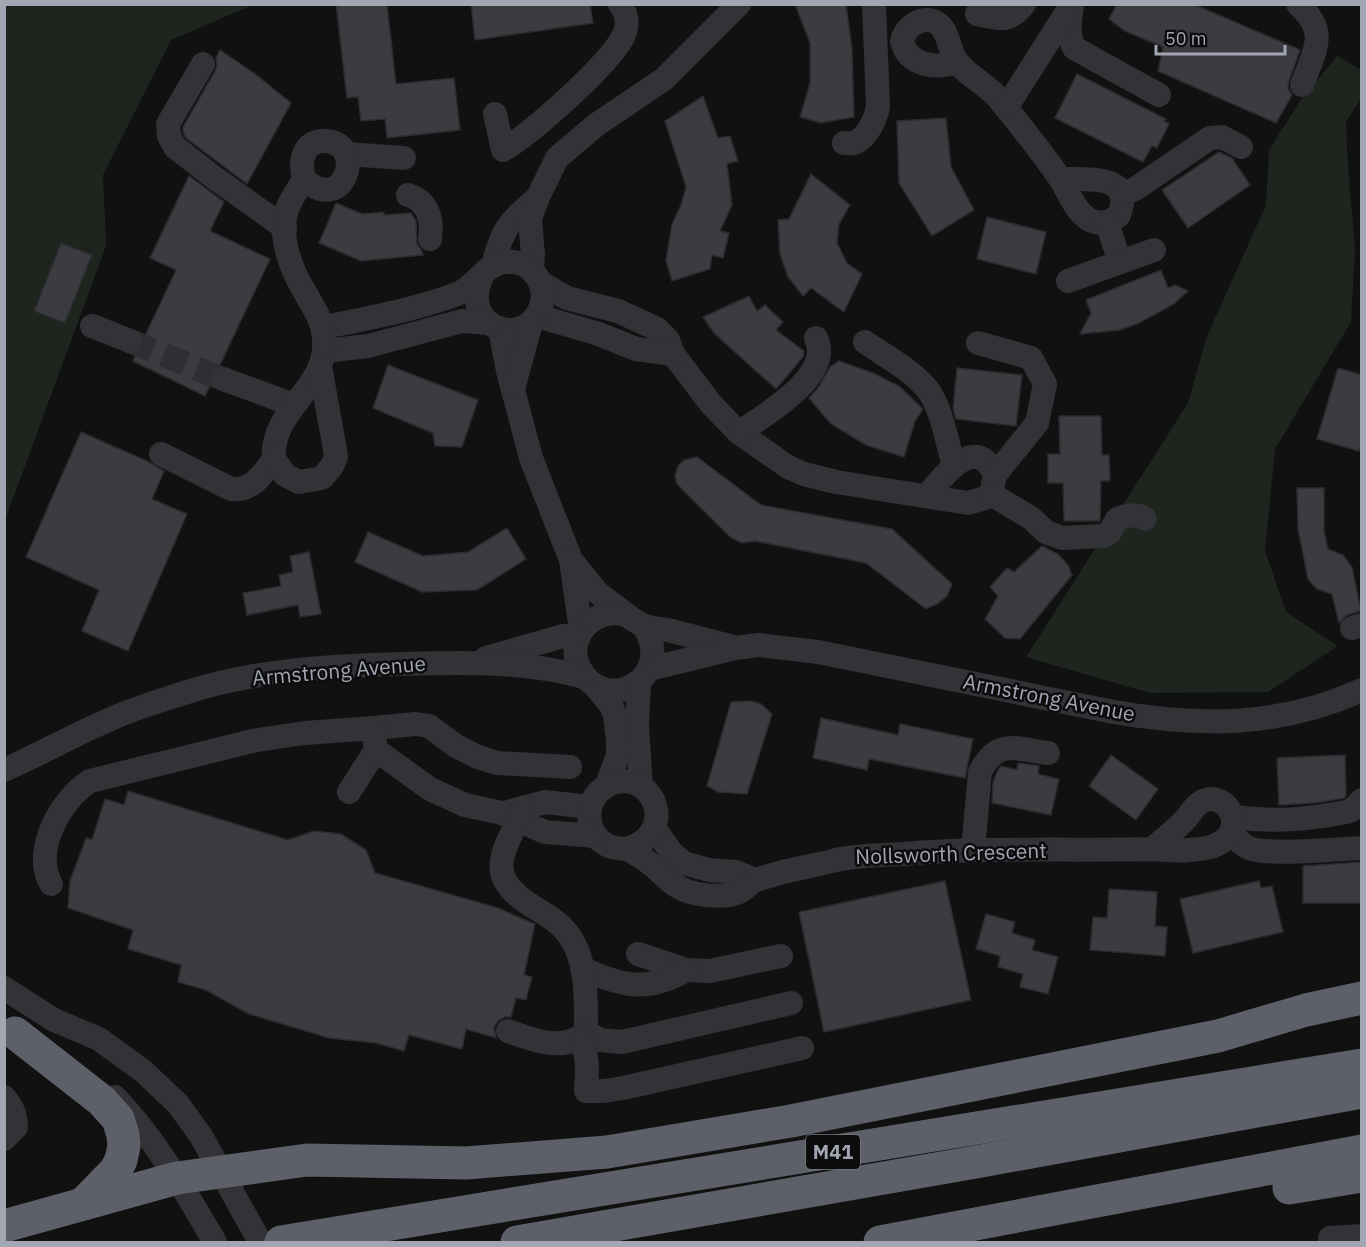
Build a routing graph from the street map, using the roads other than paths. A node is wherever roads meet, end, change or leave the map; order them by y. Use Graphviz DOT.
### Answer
graph roads {
  1 [pos="620,4"];
  2 [pos="739,4"];
  3 [pos="874,4"];
  4 [pos="1024,4"];
  5 [pos="1072,4"];
  6 [pos="1298,4"];
  7 [pos="977,14"];
  8 [pos="876,48"];
  9 [pos="906,51"];
  10 [pos="957,62"];
  11 [pos="203,64"];
  12 [pos="1302,85"];
  13 [pos="1159,95"];
  14 [pos="1006,108"];
  15 [pos="495,114"];
  16 [pos="844,143"];
  17 [pos="1241,147"];
  18 [pos="346,154"];
  19 [pos="404,158"];
  20 [pos="304,178"];
  21 [pos="1061,179"];
  22 [pos="1122,194"];
  23 [pos="408,195"];
  24 [pos="538,197"];
  25 [pos="1107,223"];
  26 [pos="285,228"];
  27 [pos="430,239"];
  28 [pos="1154,250"];
  29 [pos="1119,262"];
  30 [pos="488,270"];
  31 [pos="536,277"];
  32 [pos="1068,281"];
  33 [pos="534,319"];
  34 [pos="92,326"];
  35 [pos="494,326"];
  36 [pos="324,327"];
  37 [pos="816,338"];
  38 [pos="130,341"];
  39 [pos="865,342"];
  40 [pos="978,343"];
  41 [pos="673,354"];
  42 [pos="322,358"];
  43 [pos="224,379"];
  44 [pos="513,390"];
  45 [pos="294,405"];
  46 [pos="739,433"];
  47 [pos="161,454"];
  48 [pos="274,459"];
  49 [pos="954,466"];
  50 [pos="993,484"];
  51 [pos="928,495"];
  52 [pos="1145,519"];
  53 [pos="571,560"];
  54 [pos="635,620"];
  55 [pos="580,633"];
  56 [pos="735,648"];
  57 [pos="475,661"];
  58 [pos="644,675"];
  59 [pos="590,682"];
  60 [pos="1362,690"];
  61 [pos="375,739"];
  62 [pos="1048,753"];
  63 [pos="570,767"];
  64 [pos="4,770"];
  65 [pos="607,785"];
  66 [pos="641,786"];
  67 [pos="350,792"];
  68 [pos="1362,800"];
  69 [pos="590,807"];
  70 [pos="515,814"];
  71 [pos="1232,825"];
  72 [pos="654,828"];
  73 [pos="596,836"];
  74 [pos="1362,848"];
  75 [pos="627,849"];
  76 [pos="1152,849"];
  77 [pos="974,850"];
  78 [pos="755,880"];
  79 [pos="51,884"];
  80 [pos="638,954"];
  81 [pos="781,956"];
  82 [pos="582,969"];
  83 [pos="686,970"];
  84 [pos="4,988"];
  85 [pos="1362,998"];
  86 [pos="791,1003"];
  87 [pos="1362,1019"];
  88 [pos="10,1029"];
  89 [pos="508,1031"];
  90 [pos="583,1035"];
  91 [pos="1218,1036"];
  92 [pos="802,1048"];
  93 [pos="1362,1065"];
  94 [pos="1362,1092"];
  95 [pos="4,1097"];
  96 [pos="4,1139"];
  97 [pos="1362,1151"];
  98 [pos="220,1171"];
  99 [pos="1362,1176"];
  100 [pos="177,1178"];
  101 [pos="82,1205"];
  102 [pos="4,1226"];
  103 [pos="1362,1236"];
  104 [pos="1330,1238"];
  105 [pos="293,1241"];
  106 [pos="215,1242"];
  107 [pos="260,1242"];
  108 [pos="517,1242"];
  109 [pos="880,1242"];
  110 [pos="959,1242"];
  1 -- 15 [label="street"];
  2 -- 24 [label="street"];
  3 -- 8 [label="street"];
  4 -- 7 [label="street"];
  5 -- 13 [label="street"];
  5 -- 14 [label="street"];
  6 -- 12 [label="street"];
  8 -- 9 [label="street"];
  8 -- 16 [label="street"];
  9 -- 10 [label="street"];
  9 -- 10 [label="street"];
  10 -- 14 [label="street"];
  11 -- 26 [label="street"];
  14 -- 21 [label="street"];
  17 -- 22 [label="street"];
  18 -- 19 [label="street"];
  18 -- 20 [label="street"];
  18 -- 20 [label="street"];
  20 -- 26 [label="street"];
  21 -- 22 [label="street"];
  21 -- 25 [label="street"];
  22 -- 25 [label="street"];
  23 -- 27 [label="street"];
  24 -- 30 [label="street"];
  24 -- 31 [label="street"];
  25 -- 29 [label="street"];
  26 -- 36 [label="street"];
  28 -- 29 [label="street"];
  29 -- 32 [label="street"];
  30 -- 31 [label="street"];
  30 -- 35 [label="street"];
  30 -- 36 [label="street"];
  31 -- 33 [label="street"];
  31 -- 41 [label="street"];
  33 -- 35 [label="street"];
  33 -- 41 [label="street"];
  33 -- 44 [label="street"];
  34 -- 38 [label="street"];
  35 -- 42 [label="street"];
  35 -- 44 [label="street"];
  36 -- 42 [label="street"];
  37 -- 46 [label="street"];
  39 -- 49 [label="street"];
  40 -- 50 [label="street"];
  41 -- 46 [label="street"];
  42 -- 45 [label="street"];
  42 -- 48 [label="street"];
  43 -- 45 [label="street"];
  44 -- 53 [label="street"];
  45 -- 48 [label="street"];
  46 -- 51 [label="street"];
  47 -- 48 [label="street"];
  49 -- 50 [label="street"];
  49 -- 51 [label="street"];
  50 -- 51 [label="street"];
  50 -- 52 [label="street"];
  53 -- 54 [label="street"];
  53 -- 55 [label="street"];
  54 -- 55 [label="street"];
  54 -- 56 [label="street, Armstrong Avenue"];
  54 -- 58 [label="street"];
  55 -- 57 [label="street, Armstrong Avenue"];
  55 -- 59 [label="street"];
  56 -- 58 [label="street, Armstrong Avenue"];
  56 -- 60 [label="street, Armstrong Avenue"];
  57 -- 59 [label="street, Armstrong Avenue"];
  57 -- 64 [label="street, Armstrong Avenue"];
  58 -- 59 [label="street"];
  58 -- 66 [label="street"];
  59 -- 65 [label="street"];
  61 -- 63 [label="street"];
  61 -- 67 [label="street"];
  61 -- 70 [label="street"];
  61 -- 79 [label="street"];
  62 -- 77 [label="street"];
  65 -- 66 [label="street"];
  65 -- 69 [label="street"];
  66 -- 72 [label="street"];
  68 -- 71 [label="street"];
  69 -- 70 [label="street"];
  69 -- 73 [label="street"];
  70 -- 73 [label="street"];
  70 -- 82 [label="street"];
  71 -- 74 [label="street"];
  71 -- 76 [label="street, Nollsworth Crescent"];
  71 -- 76 [label="street"];
  72 -- 75 [label="street"];
  72 -- 78 [label="street"];
  73 -- 75 [label="street"];
  75 -- 78 [label="street, Nollsworth Crescent"];
  76 -- 77 [label="street, Nollsworth Crescent"];
  77 -- 78 [label="street, Nollsworth Crescent"];
  80 -- 83 [label="street"];
  81 -- 83 [label="street"];
  82 -- 83 [label="street"];
  82 -- 90 [label="street"];
  84 -- 98 [label="street"];
  85 -- 91 [label="highway"];
  86 -- 90 [label="street"];
  87 -- 91 [label="highway"];
  88 -- 100 [label="street"];
  88 -- 101 [label="highway"];
  89 -- 90 [label="street"];
  90 -- 92 [label="street"];
  91 -- 98 [label="highway"];
  93 -- 105 [label="highway, M41"];
  94 -- 108 [label="highway, M41"];
  95 -- 96 [label="street"];
  97 -- 109 [label="highway"];
  98 -- 100 [label="highway"];
  98 -- 107 [label="street"];
  99 -- 110 [label="highway"];
  100 -- 101 [label="highway"];
  100 -- 106 [label="street"];
  101 -- 102 [label="highway"];
  103 -- 104 [label="street"];
}
